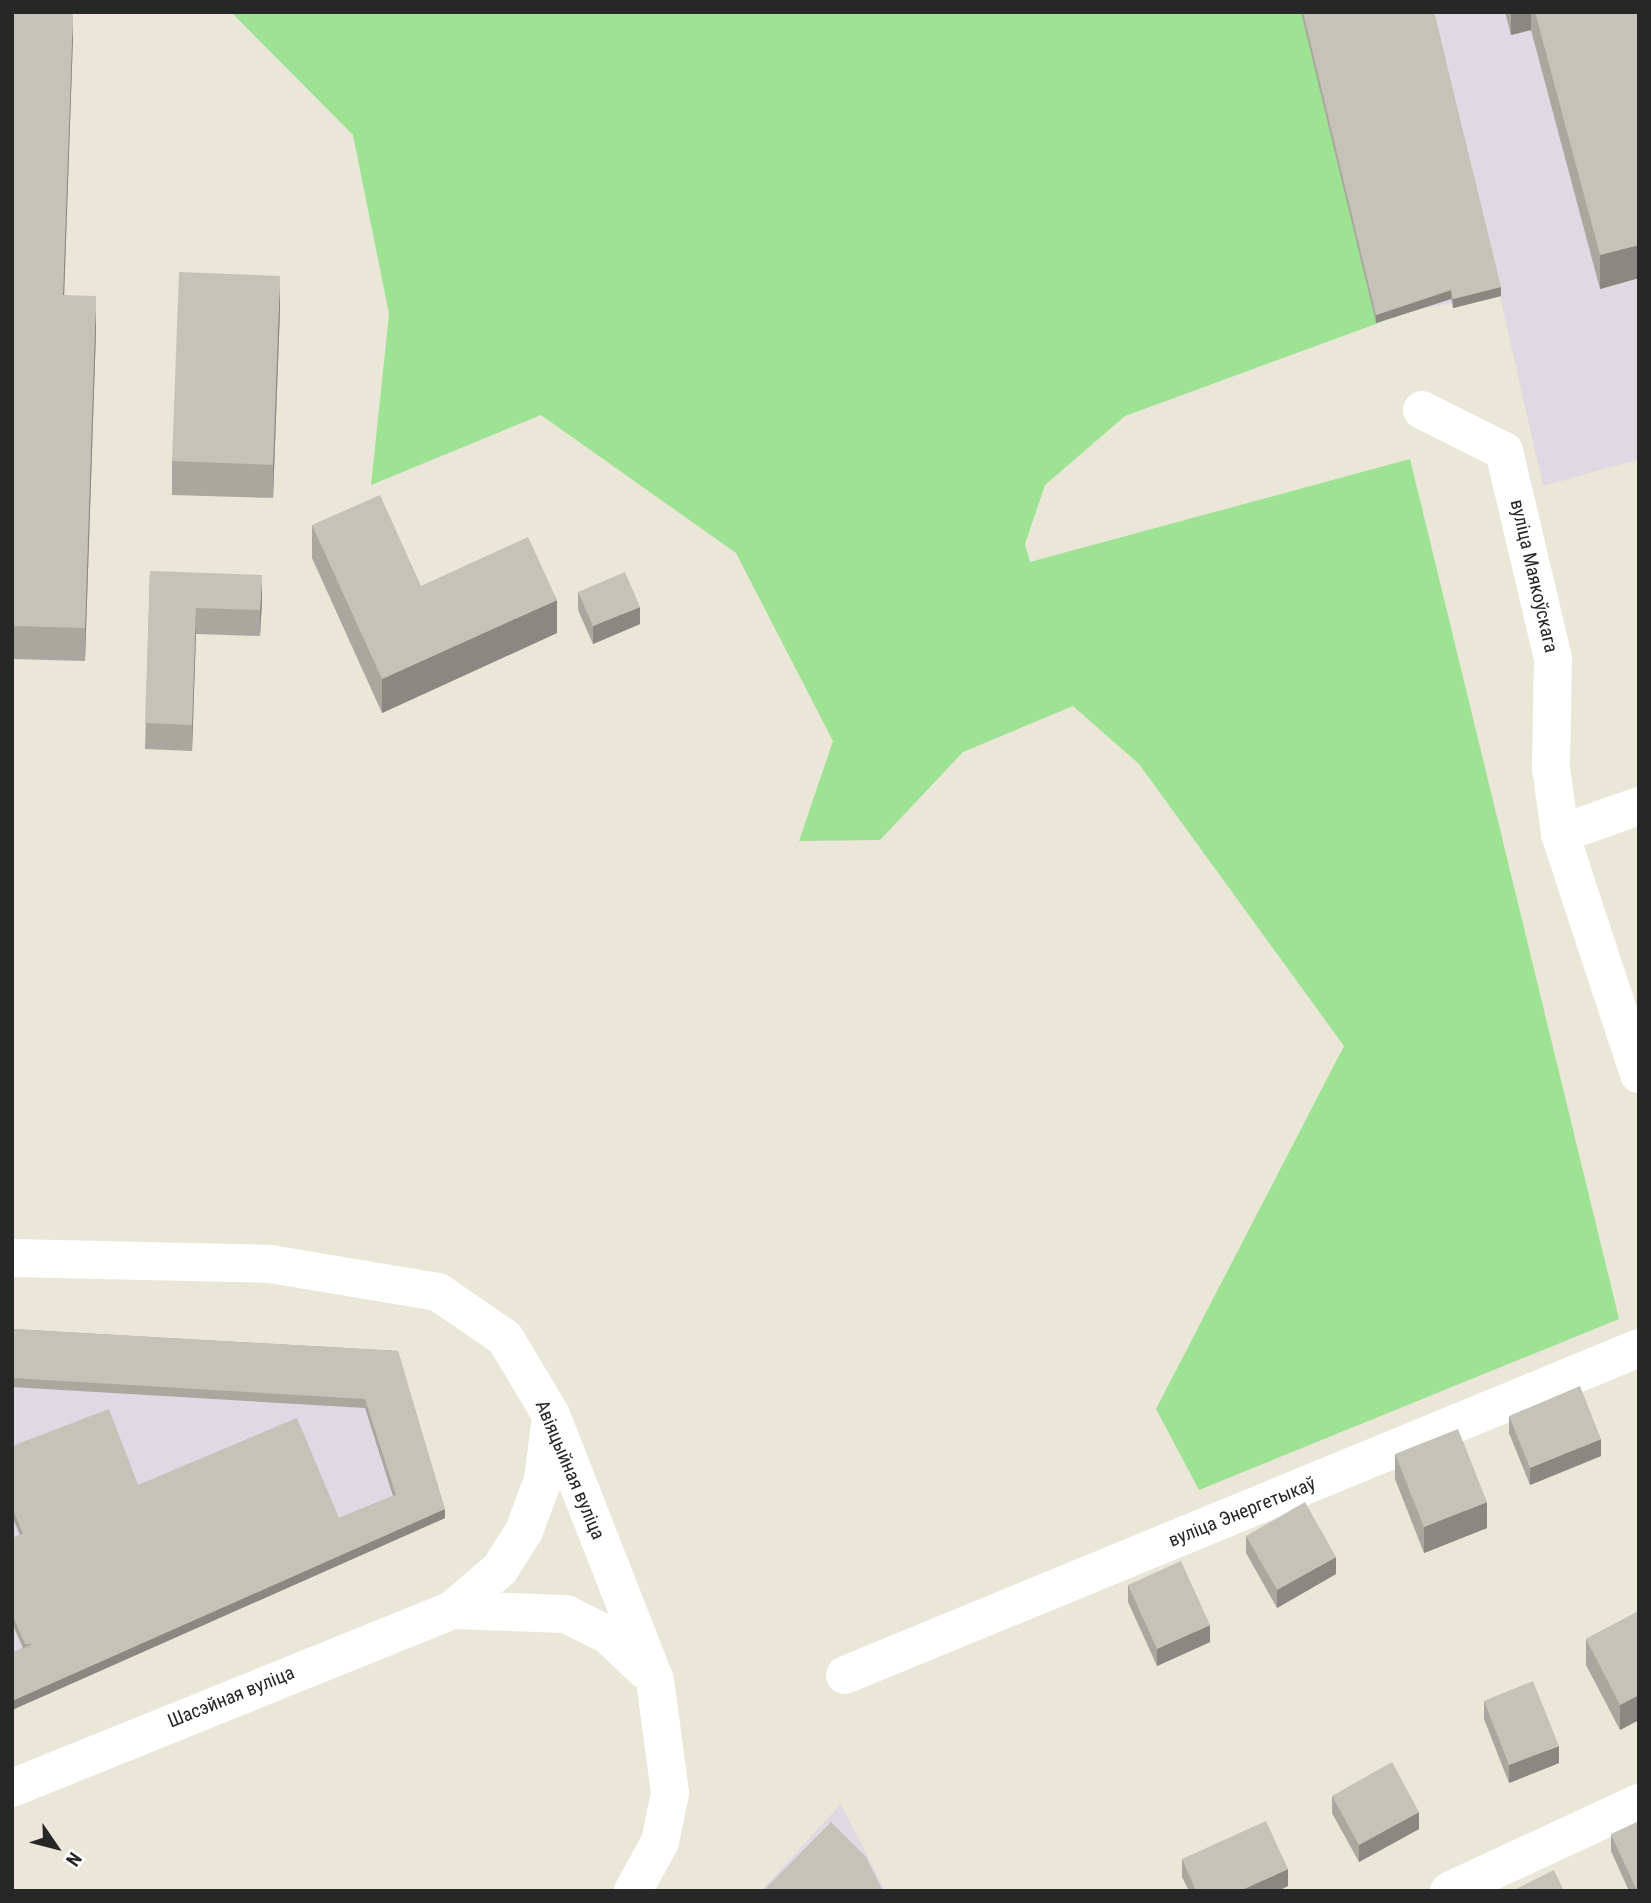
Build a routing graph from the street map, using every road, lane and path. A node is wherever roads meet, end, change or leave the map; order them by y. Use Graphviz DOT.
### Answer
graph roads {
  1 [pos="1422,410"];
  2 [pos="1639,806"];
  3 [pos="1560,834"];
  4 [pos="1639,1074"];
  5 [pos="12,1258"];
  6 [pos="1639,1348"];
  7 [pos="551,1415"];
  8 [pos="452,1609"];
  9 [pos="845,1675"];
  10 [pos="655,1680"];
  11 [pos="12,1788"];
  12 [pos="1639,1803"];
  13 [pos="633,1891"];
  14 [pos="1448,1891"];
  1 -- 3 [label="main road, вуліца Маякоўскага"];
  2 -- 3 [label="main road"];
  3 -- 4 [label="main road, вуліца Маякоўскага"];
  5 -- 7 [label="main road, Авіяцыйная вуліца"];
  6 -- 9 [label="main road, вуліца Энергетыкаў"];
  7 -- 8 [label="main road"];
  7 -- 10 [label="main road, Авіяцыйная вуліца"];
  8 -- 10 [label="main road"];
  8 -- 11 [label="main road, Шасэйная вуліца"];
  10 -- 13 [label="main road, Авіяцыйная вуліца"];
  12 -- 14 [label="main road"];
}
